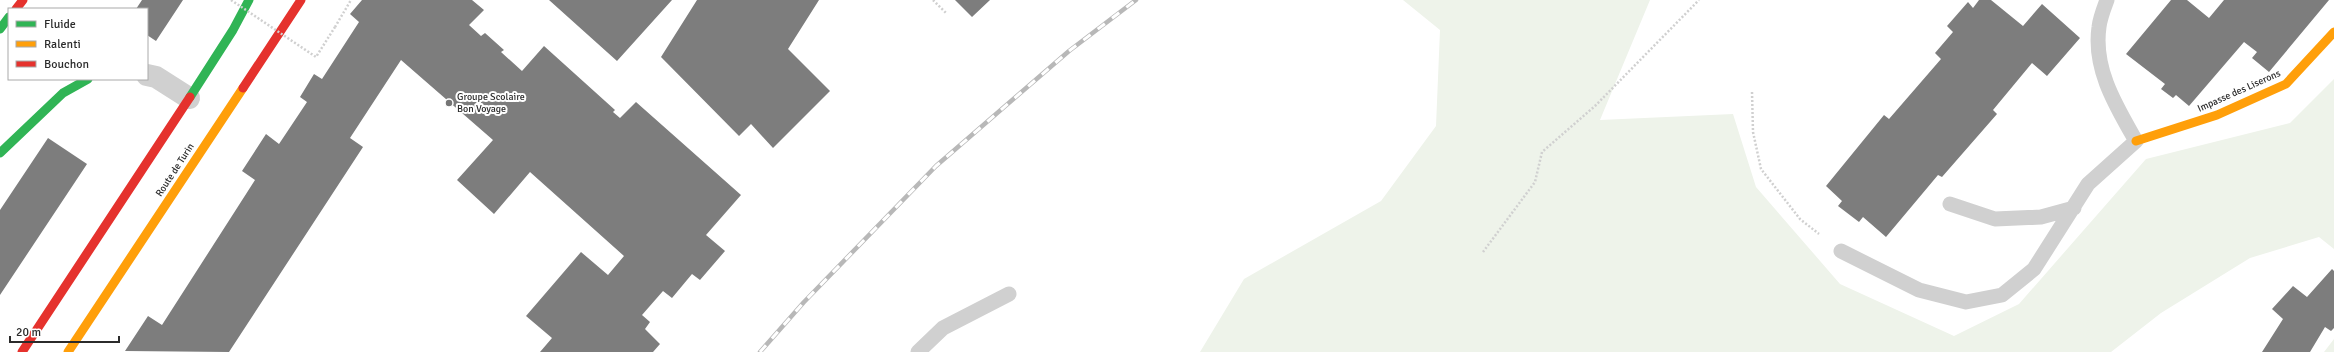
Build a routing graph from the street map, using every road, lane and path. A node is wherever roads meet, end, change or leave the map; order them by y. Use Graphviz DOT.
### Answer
graph roads {
  1 [pos="23,0"];
  2 [pos="231,0"];
  3 [pos="249,0"];
  4 [pos="301,0"];
  5 [pos="351,0"];
  6 [pos="933,0"];
  7 [pos="1699,0"];
  8 [pos="2107,0"];
  9 [pos="17,8"];
  10 [pos="946,13"];
  11 [pos="8,18"];
  12 [pos="0,29"];
  13 [pos="2334,32"];
  14 [pos="148,75"];
  15 [pos="86,80"];
  16 [pos="1752,92"];
  17 [pos="189,98"];
  18 [pos="2136,141"];
  19 [pos="0,153"];
  20 [pos="1950,204"];
  21 [pos="2074,208"];
  22 [pos="1840,251"];
  23 [pos="1483,252"];
  24 [pos="1009,294"];
  25 [pos="22,352"];
  26 [pos="68,352"];
  27 [pos="918,352"];
  1 -- 9 [label="main road"];
  2 -- 5 [label="path, bridge"];
  3 -- 17 [label="main road"];
  4 -- 26 [label="main road, Route de Turin"];
  6 -- 10 [label="path"];
  7 -- 23 [label="path"];
  8 -- 18 [label="lane"];
  11 -- 12 [label="main road"];
  13 -- 18 [label="main road, Impasse des Liserons"];
  14 -- 17 [label="street"];
  15 -- 19 [label="main road"];
  16 -- 22 [label="path"];
  17 -- 25 [label="main road"];
  18 -- 21 [label="lane"];
  20 -- 21 [label="lane"];
  21 -- 22 [label="lane"];
  24 -- 27 [label="lane"];
}
